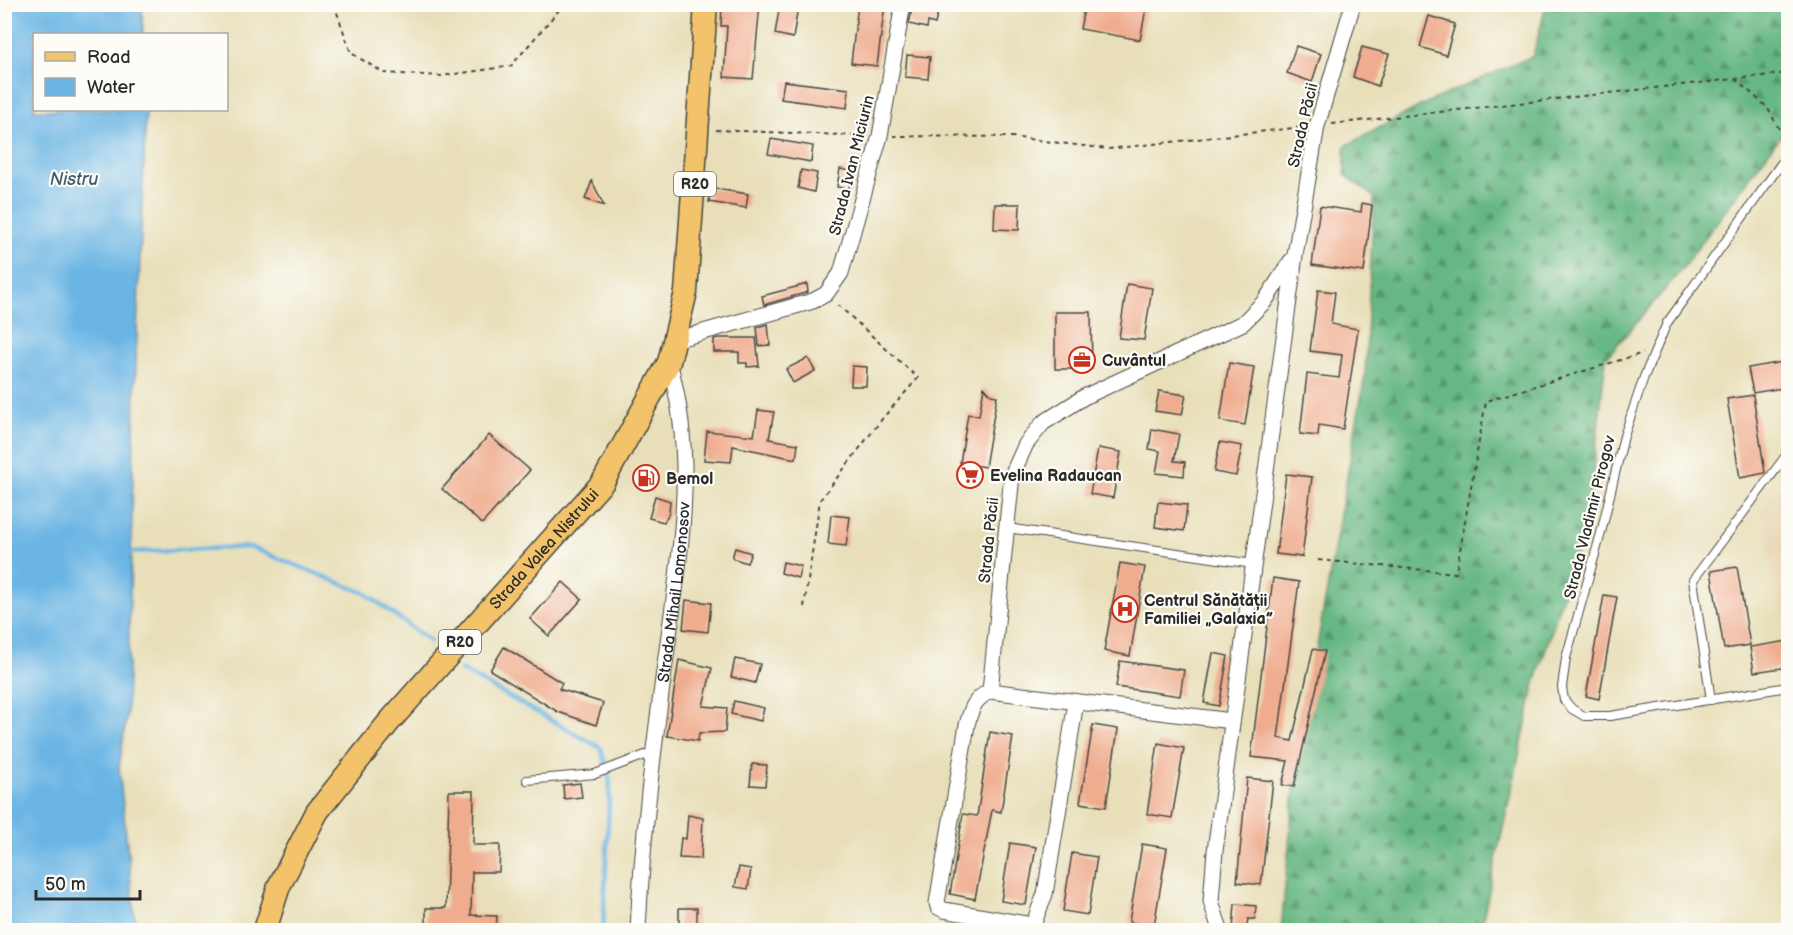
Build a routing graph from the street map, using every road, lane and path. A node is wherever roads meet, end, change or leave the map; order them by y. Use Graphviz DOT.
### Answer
graph roads {
  1 [pos="334,4"];
  2 [pos="564,4"];
  3 [pos="706,4"];
  4 [pos="903,4"];
  5 [pos="1353,4"];
  6 [pos="1788,73"];
  7 [pos="1735,79"];
  8 [pos="1317,126"];
  9 [pos="699,130"];
  10 [pos="880,136"];
  11 [pos="1788,146"];
  12 [pos="1788,154"];
  13 [pos="1294,255"];
  14 [pos="826,294"];
  15 [pos="675,340"];
  16 [pos="1655,351"];
  17 [pos="669,362"];
  18 [pos="1788,453"];
  19 [pos="1007,528"];
  20 [pos="1318,560"];
  21 [pos="1253,564"];
  22 [pos="804,607"];
  23 [pos="1788,687"];
  24 [pos="990,691"];
  25 [pos="1711,700"];
  26 [pos="1076,702"];
  27 [pos="1232,721"];
  28 [pos="653,752"];
  29 [pos="527,780"];
  30 [pos="1032,928"];
  31 [pos="265,930"];
  32 [pos="638,930"];
  33 [pos="1220,930"];
  1 -- 2 [label="path"];
  3 -- 9 [label="main road, Strada Mihail Lomonosov / R20"];
  4 -- 10 [label="street, Strada Ivan Miciurin"];
  5 -- 8 [label="street, Strada Păcii"];
  6 -- 7 [label="path"];
  7 -- 8 [label="path"];
  7 -- 11 [label="path"];
  8 -- 10 [label="path"];
  8 -- 13 [label="street, Strada Păcii"];
  9 -- 10 [label="path"];
  9 -- 15 [label="main road, Strada Mihail Lomonosov / R20"];
  10 -- 14 [label="street, Strada Ivan Miciurin"];
  12 -- 16 [label="lane, Strada Vladimir Pirogov"];
  13 -- 19 [label="street, Strada Păcii"];
  13 -- 21 [label="street, Strada Păcii"];
  14 -- 15 [label="street"];
  14 -- 22 [label="path"];
  15 -- 17 [label="main road, Strada Mihail Lomonosov / R20"];
  16 -- 20 [label="path"];
  16 -- 25 [label="lane, Strada Vladimir Pirogov"];
  17 -- 28 [label="street, Strada Mihail Lomonosov"];
  17 -- 31 [label="main road, Strada Valea Nistrului / R20"];
  18 -- 25 [label="lane"];
  19 -- 21 [label="lane"];
  19 -- 24 [label="street, Strada Păcii"];
  21 -- 27 [label="street, Strada Păcii"];
  23 -- 25 [label="lane, Strada Vladimir Pirogov"];
  24 -- 26 [label="street"];
  24 -- 30 [label="street"];
  26 -- 27 [label="street"];
  26 -- 30 [label="street"];
  27 -- 33 [label="street, Strada Păcii"];
  28 -- 29 [label="lane"];
  28 -- 32 [label="street, Strada Mihail Lomonosov"];
}
